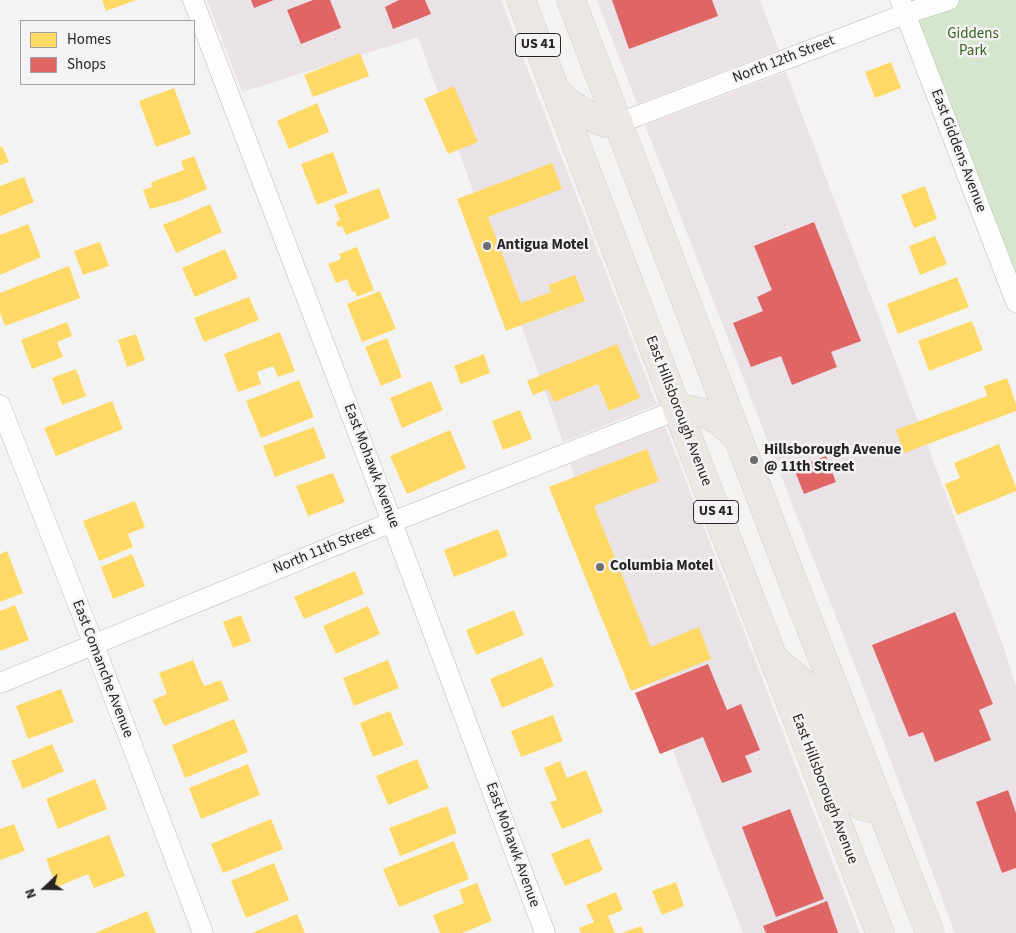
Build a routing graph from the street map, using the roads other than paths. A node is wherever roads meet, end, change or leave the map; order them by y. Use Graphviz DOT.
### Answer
graph roads {
  1 [pos="193,0"];
  2 [pos="521,0"];
  3 [pos="571,0"];
  4 [pos="950,0"];
  5 [pos="902,7"];
  6 [pos="556,90"];
  7 [pos="619,123"];
  8 [pos="1016,302"];
  9 [pos="0,405"];
  10 [pos="677,410"];
  11 [pos="738,438"];
  12 [pos="392,522"];
  13 [pos="94,644"];
  14 [pos="774,660"];
  15 [pos="0,683"];
  16 [pos="882,808"];
  17 [pos="203,933"];
  18 [pos="545,933"];
  19 [pos="880,933"];
  20 [pos="930,933"];
  1 -- 12 [label="street, East Mohawk Avenue"];
  2 -- 6 [label="main road, East Hillsborough Avenue / US 41"];
  3 -- 7 [label="main road, US 41"];
  4 -- 5 [label="street, North 12th Street"];
  5 -- 7 [label="street, North 12th Street"];
  5 -- 8 [label="street, East Giddens Avenue"];
  6 -- 7 [label="main road"];
  6 -- 10 [label="main road, East Hillsborough Avenue / US 41"];
  7 -- 11 [label="main road, US 41"];
  9 -- 13 [label="street, East Comanche Avenue"];
  10 -- 11 [label="main road"];
  10 -- 12 [label="street, North 11th Street"];
  10 -- 14 [label="main road, East Hillsborough Avenue / US 41"];
  11 -- 16 [label="main road, US 41"];
  12 -- 13 [label="street, North 11th Street"];
  12 -- 18 [label="street, East Mohawk Avenue"];
  13 -- 15 [label="street, North 11th Street"];
  13 -- 17 [label="street, East Comanche Avenue"];
  14 -- 16 [label="main road"];
  14 -- 19 [label="main road, East Hillsborough Avenue / US 41"];
  16 -- 20 [label="main road, US 41"];
}
